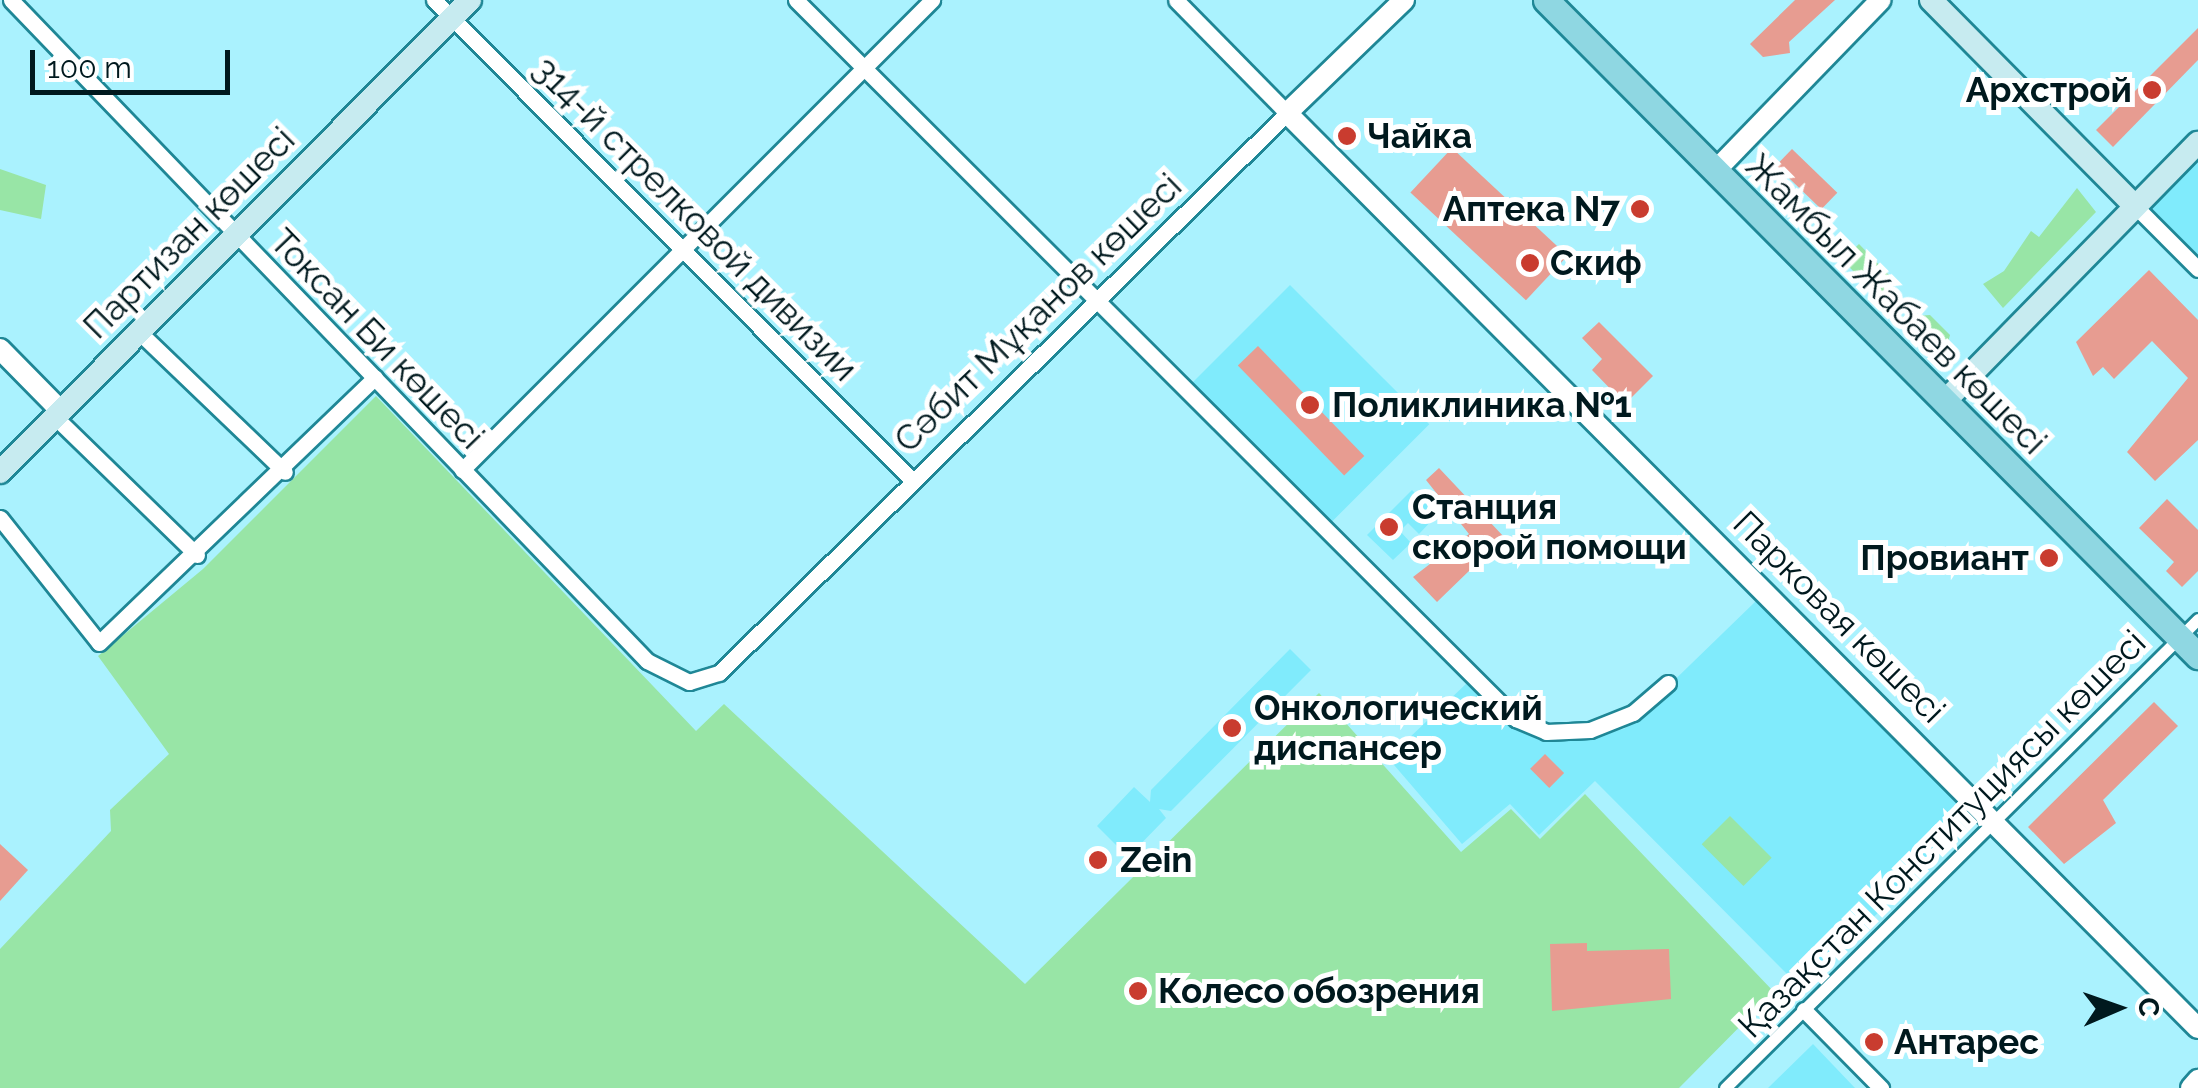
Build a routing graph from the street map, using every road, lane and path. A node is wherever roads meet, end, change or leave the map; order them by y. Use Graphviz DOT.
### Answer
graph roads {
  1 [pos="10,0"];
  2 [pos="434,0"];
  3 [pos="470,0"];
  4 [pos="796,0"];
  5 [pos="932,0"];
  6 [pos="1176,0"];
  7 [pos="1404,0"];
  8 [pos="1546,0"];
  9 [pos="1881,0"];
  10 [pos="1931,0"];
  11 [pos="452,18"];
  12 [pos="864,68"];
  13 [pos="1288,113"];
  14 [pos="2198,143"];
  15 [pos="1715,171"];
  16 [pos="2136,206"];
  17 [pos="236,236"];
  18 [pos="683,249"];
  19 [pos="2198,270"];
  20 [pos="1096,301"];
  21 [pos="140,332"];
  22 [pos="0,348"];
  23 [pos="375,377"];
  24 [pos="1944,402"];
  25 [pos="58,414"];
  26 [pos="462,470"];
  27 [pos="0,472"];
  28 [pos="285,472"];
  29 [pos="913,481"];
  30 [pos="0,518"];
  31 [pos="197,555"];
  32 [pos="2198,619"];
  33 [pos="2179,638"];
  34 [pos="2198,656"];
  35 [pos="719,673"];
  36 [pos="1668,683"];
  37 [pos="1996,819"];
  38 [pos="1804,1010"];
  39 [pos="2198,1028"];
  40 [pos="2198,1080"];
  41 [pos="1725,1088"];
  42 [pos="1881,1088"];
  43 [pos="2190,1088"];
  1 -- 17 [label="street, Токсан Би көшесі"];
  2 -- 11 [label="street, 314-й стрелковой дивизии"];
  3 -- 11 [label="main road, Партизан көшесі"];
  4 -- 12 [label="street"];
  5 -- 12 [label="street"];
  6 -- 13 [label="street, Парковая көшесі"];
  7 -- 13 [label="street, Сәбит Мұқанов көшесі"];
  8 -- 15 [label="main road, Жамбыл Жабаев көшесі"];
  9 -- 15 [label="street"];
  10 -- 16 [label="main road"];
  11 -- 17 [label="main road, Партизан көшесі"];
  11 -- 18 [label="street, 314-й стрелковой дивизии"];
  12 -- 18 [label="street"];
  12 -- 20 [label="street"];
  13 -- 20 [label="street, Сәбит Мұқанов көшесі"];
  13 -- 37 [label="street, Парковая көшесі"];
  14 -- 16 [label="main road"];
  15 -- 24 [label="main road, Жамбыл Жабаев көшесі"];
  16 -- 19 [label="street"];
  16 -- 24 [label="main road"];
  17 -- 21 [label="main road, Партизан көшесі"];
  17 -- 23 [label="street, Токсан Би көшесі"];
  18 -- 26 [label="street"];
  18 -- 29 [label="street, 314-й стрелковой дивизии"];
  20 -- 29 [label="street, Сәбит Мұқанов көшесі"];
  20 -- 36 [label="street"];
  21 -- 25 [label="main road, Партизан көшесі"];
  21 -- 28 [label="street"];
  22 -- 25 [label="street"];
  23 -- 26 [label="street, Токсан Би көшесі"];
  23 -- 28 [label="street"];
  24 -- 33 [label="main road, Жамбыл Жабаев көшесі"];
  25 -- 27 [label="main road, Партизан көшесі"];
  25 -- 31 [label="street"];
  26 -- 35 [label="street, Токсан Би көшесі"];
  28 -- 31 [label="street"];
  29 -- 35 [label="street, Сәбит Мұқанов көшесі"];
  30 -- 31 [label="street"];
  32 -- 33 [label="street, Қазақстан Конституциясы көшесі"];
  33 -- 34 [label="main road, Жамбыл Жабаев көшесі"];
  33 -- 37 [label="street, Қазақстан Конституциясы көшесі"];
  37 -- 38 [label="street, Қазақстан Конституциясы көшесі"];
  37 -- 39 [label="street, Парковая көшесі"];
  38 -- 41 [label="street, Қазақстан Конституциясы көшесі"];
  38 -- 42 [label="street"];
  40 -- 43 [label="street"];
}
